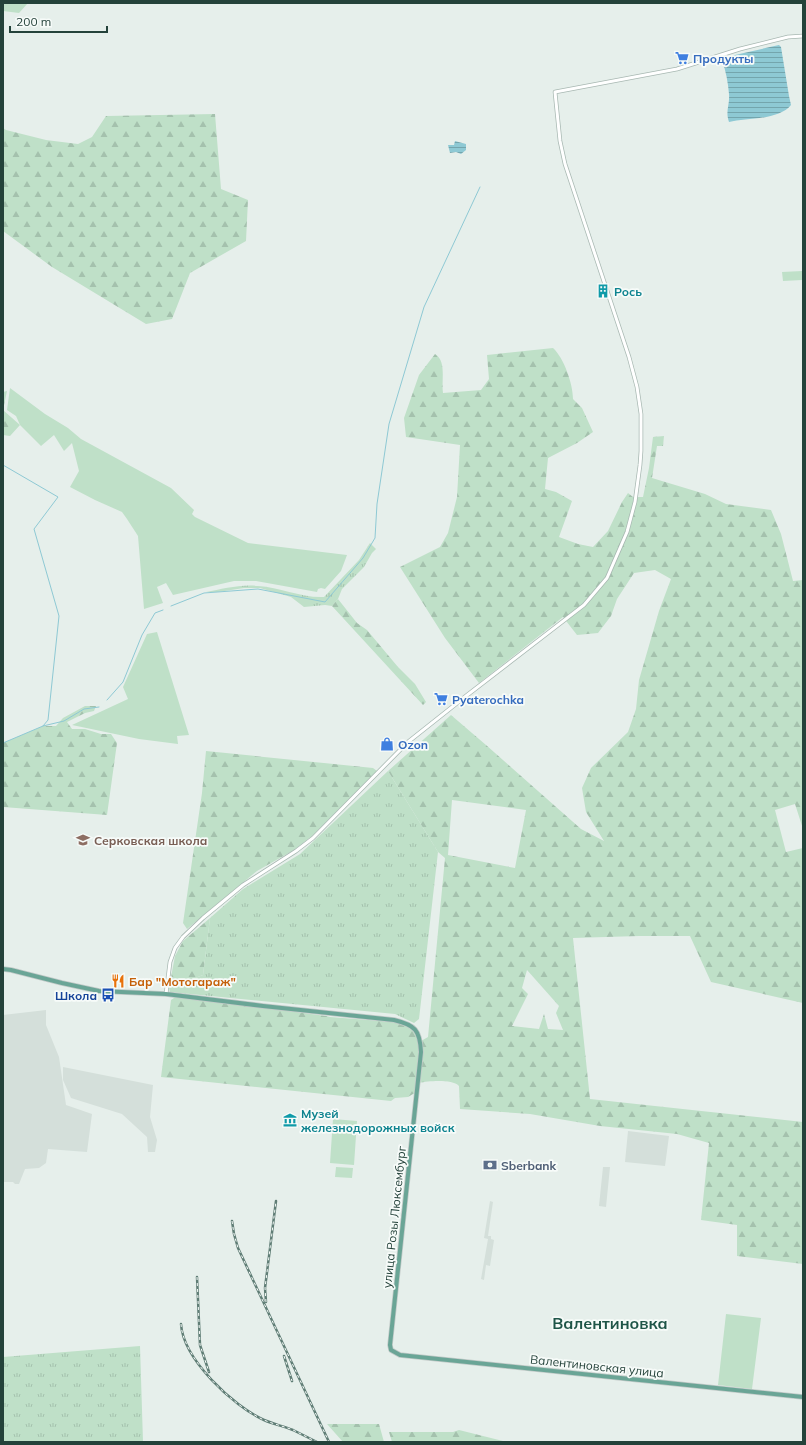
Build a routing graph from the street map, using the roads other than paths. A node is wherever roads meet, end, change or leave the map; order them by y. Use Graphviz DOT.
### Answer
graph roads {
  1 [pos="803,36"];
  2 [pos="3,969"];
  3 [pos="166,994"];
  4 [pos="391,1350"];
  5 [pos="803,1397"];
  1 -- 3 [label="street"];
  2 -- 3 [label="main road"];
  3 -- 4 [label="main road, улица Розы Люксембург"];
  4 -- 5 [label="main road, Валентиновская улица"];
}
